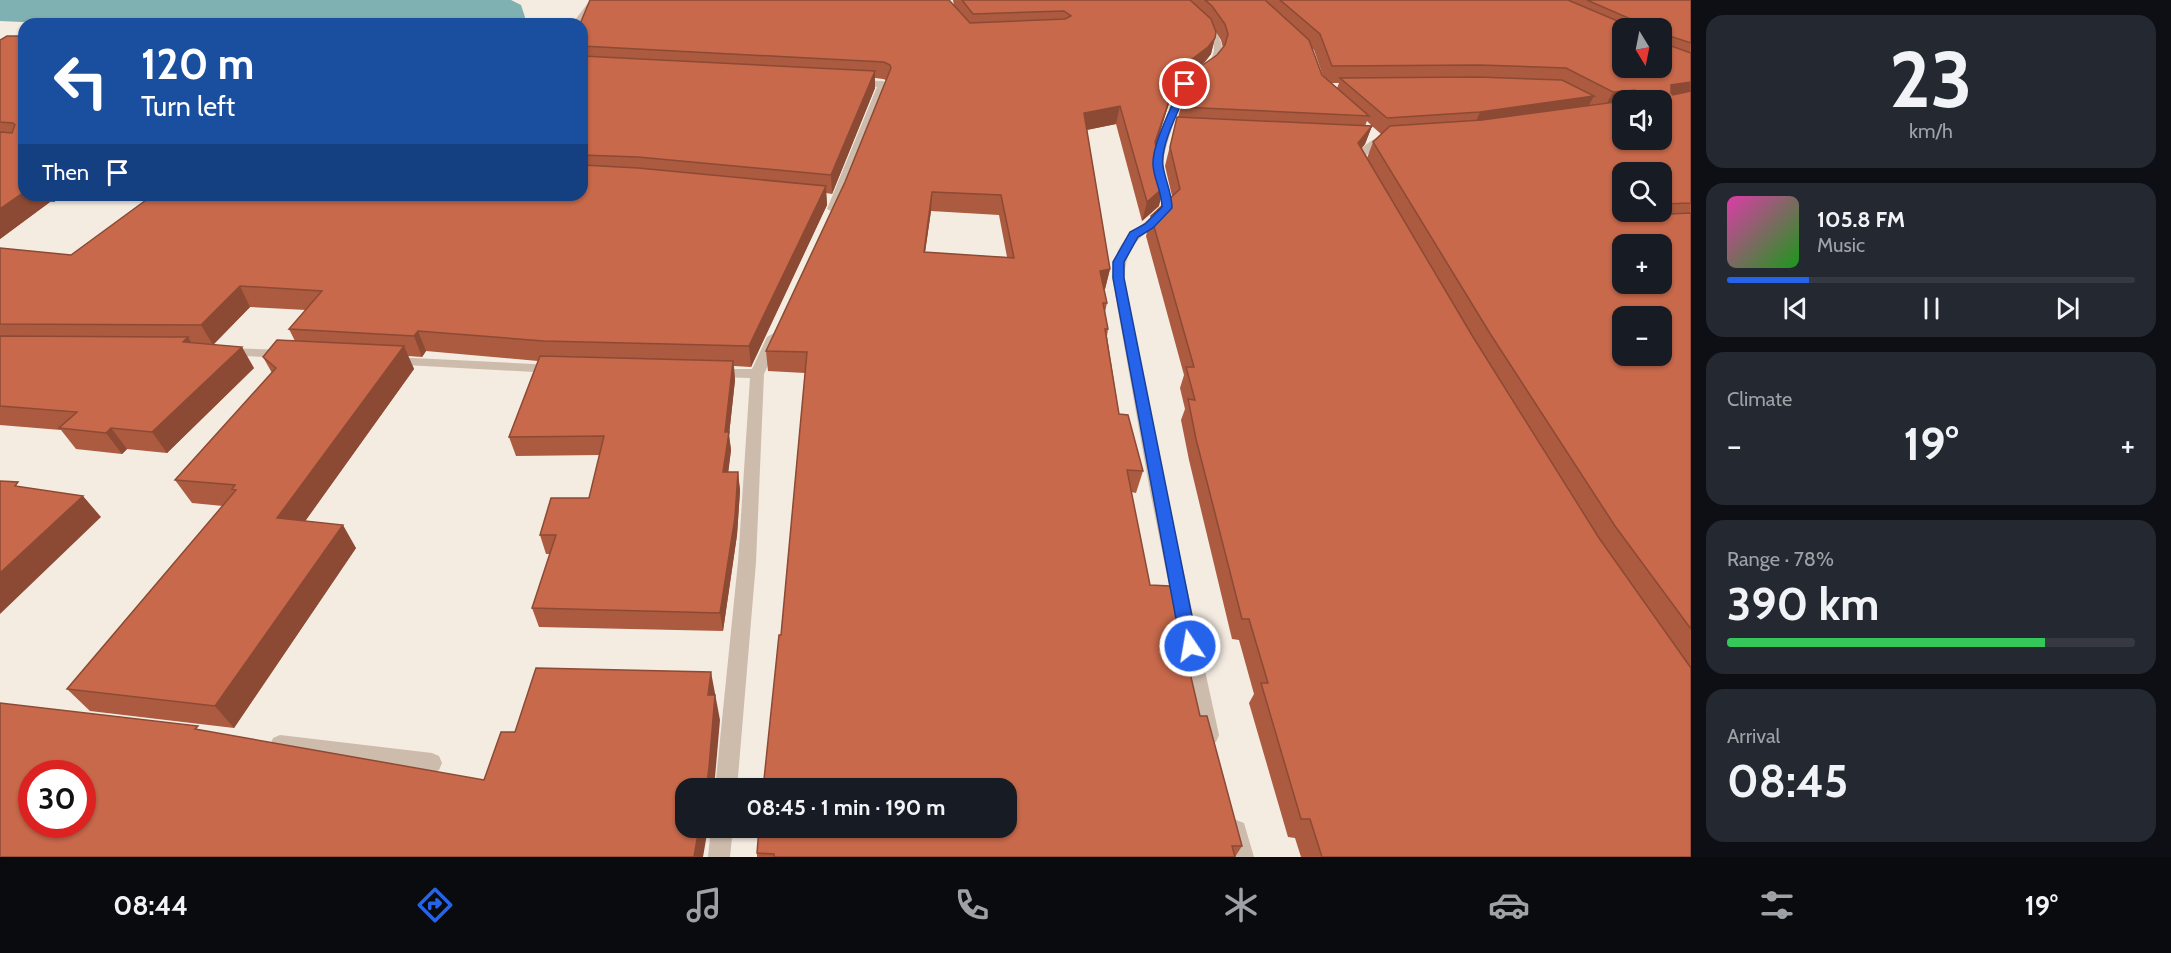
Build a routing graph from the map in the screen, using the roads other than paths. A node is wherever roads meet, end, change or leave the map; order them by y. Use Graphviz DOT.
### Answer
graph roads {
  1 [pos="1177,0"];
  2 [pos="615,5"];
  3 [pos="581,18"];
  4 [pos="849,82"];
  5 [pos="1402,137"];
  6 [pos="1370,180"];
  7 [pos="827,222"];
  8 [pos="782,319"];
  9 [pos="212,352"];
  10 [pos="305,355"];
  11 [pos="376,360"];
  12 [pos="567,369"];
  13 [pos="698,372"];
  14 [pos="757,374"];
  15 [pos="255,742"];
  16 [pos="1212,746"];
  17 [pos="432,763"];
  18 [pos="727,778"];
  19 [pos="1231,812"];
  20 [pos="721,838"];
  21 [pos="719,857"];
  22 [pos="1243,857"];
  1 -- 16 [label="street"];
  2 -- 3 [label="street"];
  4 -- 7 [label="street"];
  5 -- 6 [label="street"];
  8 -- 14 [label="street"];
  9 -- 10 [label="street"];
  11 -- 12 [label="street"];
  13 -- 14 [label="street"];
  14 -- 18 [label="street"];
  15 -- 17 [label="street"];
  19 -- 22 [label="street"];
  20 -- 21 [label="street"];
}
